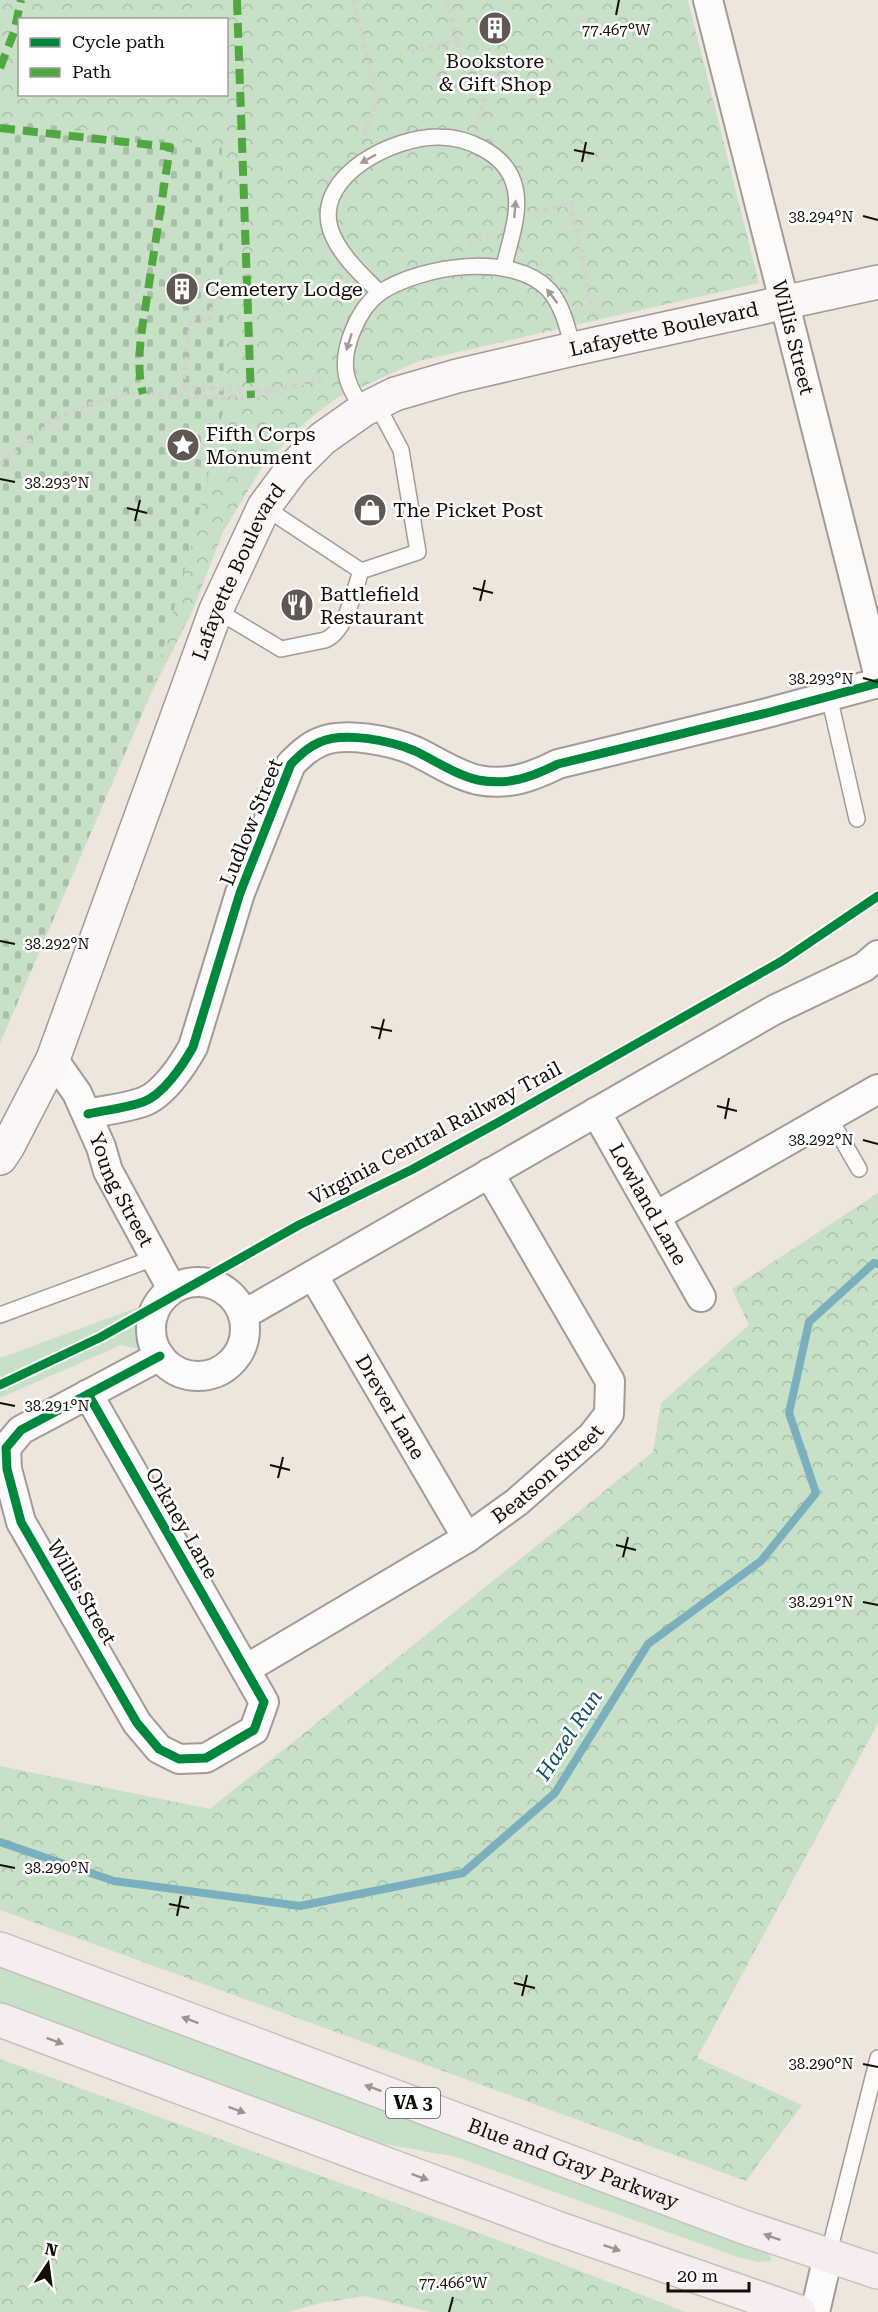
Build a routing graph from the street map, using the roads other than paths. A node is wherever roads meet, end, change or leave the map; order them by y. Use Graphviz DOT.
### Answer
graph roads {
  1 [pos="708,0"];
  2 [pos="504,266"];
  3 [pos="878,282"];
  4 [pos="380,293"];
  5 [pos="786,303"];
  6 [pos="573,349"];
  7 [pos="370,407"];
  8 [pos="264,507"];
  9 [pos="361,571"];
  10 [pos="216,610"];
  11 [pos="878,674"];
  12 [pos="878,683"];
  13 [pos="828,696"];
  14 [pos="857,819"];
  15 [pos="878,955"];
  16 [pos="53,1059"];
  17 [pos="878,1089"];
  18 [pos="596,1112"];
  19 [pos="88,1114"];
  20 [pos="829,1117"];
  21 [pos="0,1158"];
  22 [pos="859,1169"];
  23 [pos="489,1173"];
  24 [pos="656,1216"];
  25 [pos="154,1258"];
  26 [pos="313,1275"];
  27 [pos="172,1289"];
  28 [pos="701,1297"];
  29 [pos="0,1315"];
  30 [pos="243,1315"];
  31 [pos="160,1356"];
  32 [pos="88,1394"];
  33 [pos="10,1527"];
  34 [pos="467,1538"];
  35 [pos="246,1669"];
  36 [pos="0,1949"];
  37 [pos="0,2020"];
  38 [pos="878,2058"];
  39 [pos="875,2082"];
  40 [pos="828,2256"];
  41 [pos="878,2272"];
  42 [pos="799,2312"];
  43 [pos="815,2312"];
  1 -- 5 [label="street, Willis Street"];
  2 -- 4 [label="lane"];
  2 -- 4 [label="lane, one-way"];
  6 -- 2 [label="lane, one-way"];
  3 -- 5 [label="main road, Lafayette Boulevard"];
  4 -- 7 [label="lane, one-way"];
  5 -- 6 [label="main road, Lafayette Boulevard"];
  5 -- 11 [label="street, Willis Street"];
  6 -- 7 [label="main road, Lafayette Boulevard"];
  7 -- 8 [label="main road, Lafayette Boulevard"];
  7 -- 9 [label="lane"];
  8 -- 9 [label="lane"];
  8 -- 10 [label="main road, Lafayette Boulevard"];
  9 -- 10 [label="lane"];
  10 -- 16 [label="main road, Lafayette Boulevard"];
  12 -- 13 [label="street, Ludlow Street"];
  13 -- 14 [label="lane"];
  13 -- 19 [label="street, Ludlow Street"];
  15 -- 18 [label="street"];
  16 -- 19 [label="street, Young Street"];
  16 -- 21 [label="main road, Lafayette Boulevard"];
  17 -- 20 [label="street"];
  18 -- 23 [label="street"];
  18 -- 24 [label="street, Lowland Lane"];
  19 -- 25 [label="street, Young Street"];
  20 -- 22 [label="lane"];
  20 -- 24 [label="street"];
  23 -- 26 [label="street"];
  23 -- 34 [label="street, Beatson Street"];
  24 -- 28 [label="street, Lowland Lane"];
  25 -- 27 [label="street, Young Street"];
  25 -- 29 [label="lane"];
  26 -- 30 [label="street"];
  26 -- 34 [label="street, Drever Lane"];
  27 -- 30 [label="street"];
  27 -- 31 [label="street"];
  30 -- 31 [label="street"];
  31 -- 32 [label="street, Willis Street"];
  32 -- 33 [label="street, Willis Street"];
  32 -- 35 [label="street, Orkney Lane"];
  33 -- 35 [label="street, Willis Street"];
  34 -- 35 [label="street, Beatson Street"];
  40 -- 36 [label="highway, Blue and Gray Parkway / VA 3, one-way"];
  37 -- 42 [label="highway, one-way"];
  38 -- 39 [label="lane"];
  39 -- 40 [label="lane"];
  40 -- 41 [label="highway, Blue and Gray Parkway / VA 3"];
  40 -- 43 [label="street"];
}
